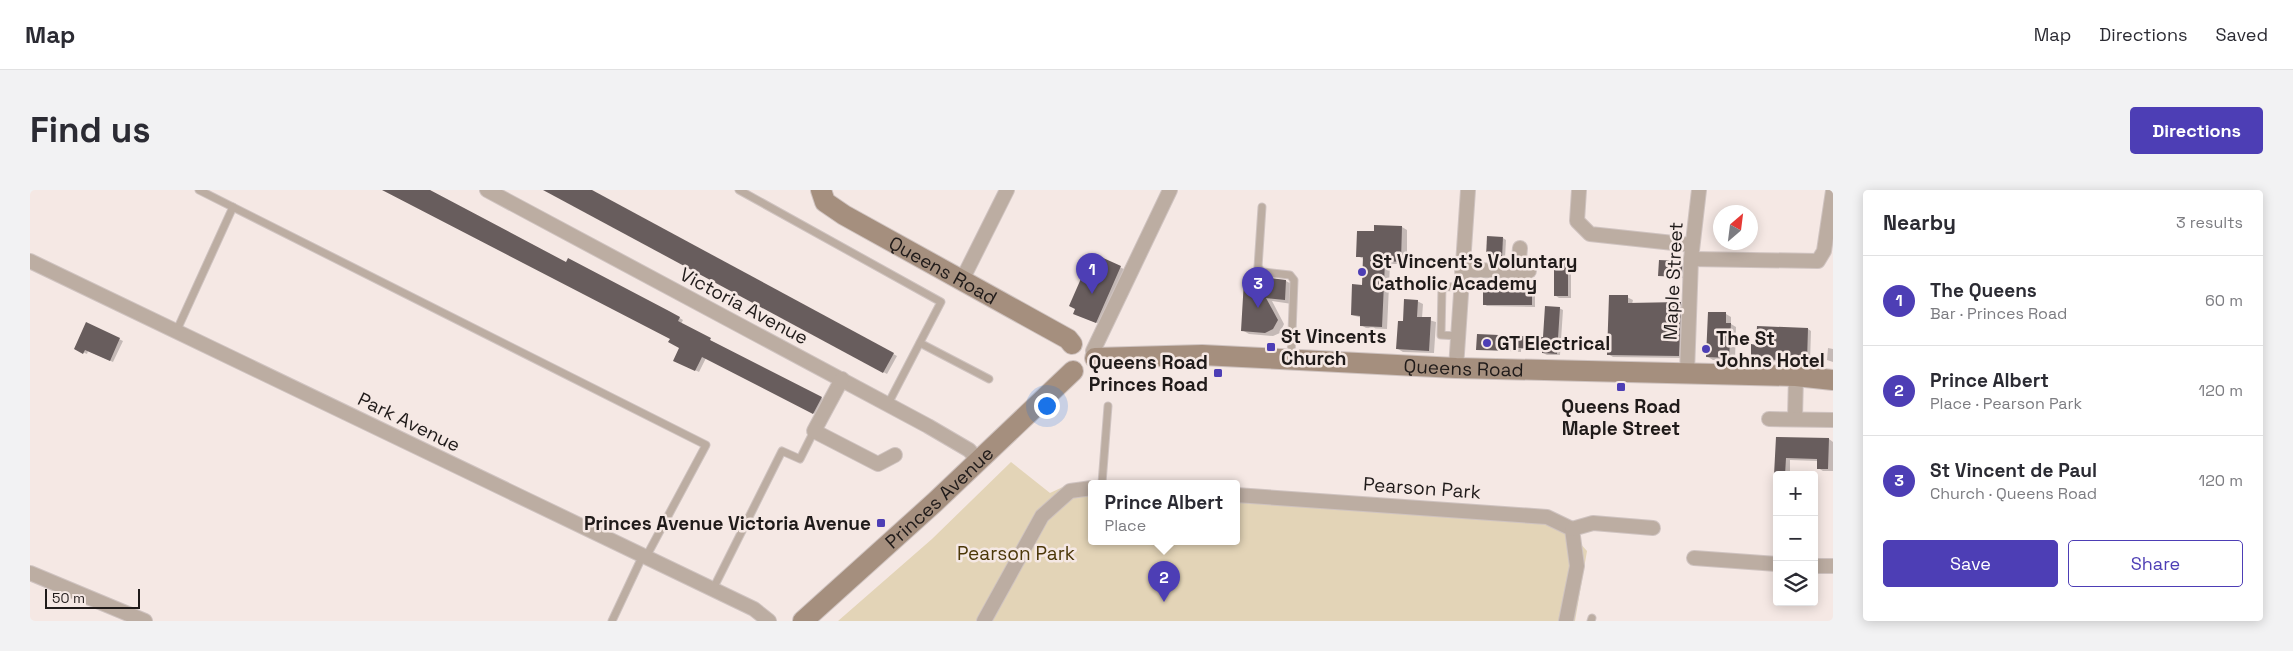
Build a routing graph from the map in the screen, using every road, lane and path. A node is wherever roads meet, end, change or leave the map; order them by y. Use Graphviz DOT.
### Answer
graph roads {
  1 [pos="199,190"];
  2 [pos="487,190"];
  3 [pos="739,190"];
  4 [pos="821,190"];
  5 [pos="1007,190"];
  6 [pos="1170,190"];
  7 [pos="1468,190"];
  8 [pos="1579,190"];
  9 [pos="1699,190"];
  10 [pos="1833,191"];
  11 [pos="233,207"];
  12 [pos="1262,207"];
  13 [pos="1520,248"];
  14 [pos="1692,252"];
  15 [pos="30,261"];
  16 [pos="1462,270"];
  17 [pos="962,280"];
  18 [pos="176,332"];
  19 [pos="920,343"];
  20 [pos="1072,344"];
  21 [pos="1094,354"];
  22 [pos="1291,359"];
  23 [pos="1456,368"];
  24 [pos="1073,371"];
  25 [pos="1687,373"];
  26 [pos="1796,376"];
  27 [pos="989,379"];
  28 [pos="842,380"];
  29 [pos="1833,380"];
  30 [pos="888,404"];
  31 [pos="1108,406"];
  32 [pos="1794,418"];
  33 [pos="1769,419"];
  34 [pos="1833,420"];
  35 [pos="814,431"];
  36 [pos="895,455"];
  37 [pos="979,461"];
  38 [pos="1102,480"];
  39 [pos="1088,489"];
  40 [pos="1240,495"];
  41 [pos="1653,528"];
  42 [pos="1572,529"];
  43 [pos="644,556"];
  44 [pos="1694,558"];
  45 [pos="1773,564"];
  46 [pos="1818,566"];
  47 [pos="1833,566"];
  48 [pos="30,573"];
  49 [pos="713,589"];
  50 [pos="145,621"];
  51 [pos="612,621"];
  52 [pos="769,621"];
  53 [pos="803,621"];
  54 [pos="984,621"];
  55 [pos="1566,621"];
  1 -- 11 [label="lane"];
  2 -- 28 [label="street, Victoria Avenue"];
  3 -- 19 [label="lane"];
  4 -- 17 [label="street, Queens Road"];
  5 -- 17 [label="street"];
  6 -- 21 [label="street"];
  7 -- 16 [label="street"];
  8 -- 14 [label="street"];
  9 -- 14 [label="street, Maple Street"];
  10 -- 14 [label="street"];
  11 -- 18 [label="lane"];
  11 -- 43 [label="lane"];
  12 -- 22 [label="lane"];
  13 -- 16 [label="street"];
  14 -- 25 [label="street, Maple Street"];
  15 -- 18 [label="street, Park Avenue"];
  16 -- 23 [label="street"];
  17 -- 20 [label="street, Queens Road"];
  18 -- 43 [label="street, Park Avenue"];
  19 -- 27 [label="lane"];
  19 -- 30 [label="lane"];
  20 -- 21 [label="street"];
  20 -- 24 [label="street"];
  21 -- 22 [label="street, Queens Road"];
  21 -- 24 [label="street"];
  22 -- 23 [label="street, Queens Road"];
  23 -- 25 [label="street, Queens Road"];
  24 -- 37 [label="street, Princes Avenue"];
  25 -- 26 [label="street, Queens Road"];
  26 -- 29 [label="street, Queens Road"];
  26 -- 32 [label="street"];
  28 -- 30 [label="street, Victoria Avenue"];
  28 -- 35 [label="street"];
  30 -- 37 [label="street, Victoria Avenue"];
  31 -- 38 [label="lane"];
  32 -- 33 [label="street"];
  32 -- 34 [label="street"];
  35 -- 36 [label="street"];
  35 -- 49 [label="lane"];
  37 -- 53 [label="street, Princes Avenue"];
  39 -- 54 [label="street"];
  40 -- 42 [label="street, Pearson Park"];
  41 -- 42 [label="street"];
  42 -- 55 [label="street"];
  43 -- 49 [label="street, Park Avenue"];
  43 -- 51 [label="lane"];
  44 -- 45 [label="street"];
  46 -- 47 [label="street"];
  48 -- 50 [label="street"];
  49 -- 52 [label="street, Park Avenue"];
}
